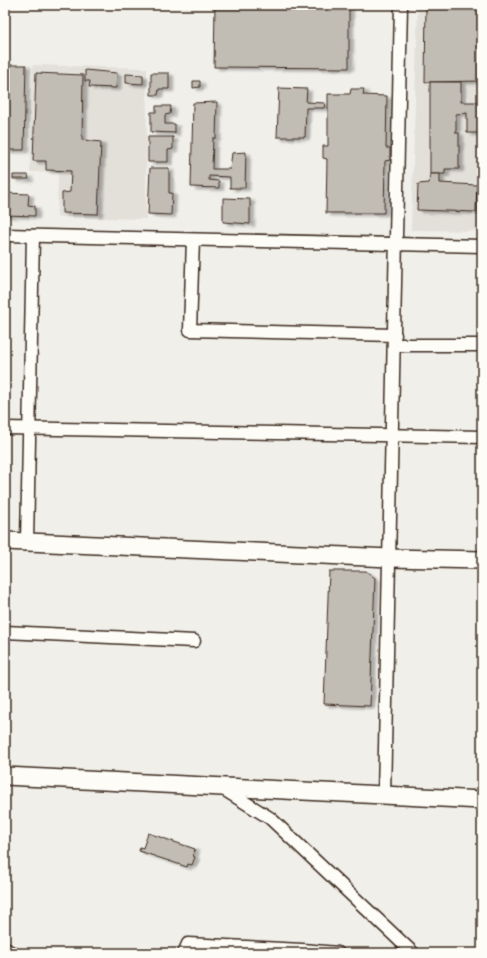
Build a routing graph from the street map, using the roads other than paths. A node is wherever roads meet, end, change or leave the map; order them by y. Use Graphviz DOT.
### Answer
graph roads {
  1 [pos="401,5"];
  2 [pos="5,235"];
  3 [pos="33,236"];
  4 [pos="193,240"];
  5 [pos="397,244"];
  6 [pos="482,246"];
  7 [pos="395,340"];
  8 [pos="482,345"];
  9 [pos="5,428"];
  10 [pos="29,428"];
  11 [pos="393,435"];
  12 [pos="482,437"];
  13 [pos="5,541"];
  14 [pos="27,542"];
  15 [pos="390,558"];
  16 [pos="482,560"];
  17 [pos="5,632"];
  18 [pos="194,641"];
  19 [pos="5,776"];
  20 [pos="219,787"];
  21 [pos="384,795"];
  22 [pos="482,800"];
  23 [pos="5,949"];
  24 [pos="12,953"];
  25 [pos="184,953"];
  26 [pos="338,953"];
  27 [pos="413,953"];
  1 -- 5 [label="street"];
  2 -- 3 [label="street"];
  3 -- 4 [label="street"];
  3 -- 10 [label="street"];
  4 -- 5 [label="street"];
  4 -- 7 [label="street"];
  5 -- 6 [label="street"];
  5 -- 7 [label="street"];
  7 -- 8 [label="street"];
  7 -- 11 [label="street"];
  9 -- 10 [label="street"];
  10 -- 11 [label="street"];
  10 -- 14 [label="street"];
  11 -- 12 [label="street"];
  11 -- 15 [label="street"];
  13 -- 14 [label="street"];
  14 -- 15 [label="street"];
  15 -- 16 [label="street"];
  15 -- 21 [label="street"];
  17 -- 18 [label="street"];
  19 -- 20 [label="street"];
  20 -- 21 [label="street"];
  20 -- 27 [label="street"];
  21 -- 22 [label="street"];
  23 -- 24 [label="street"];
  25 -- 26 [label="street"];
}
